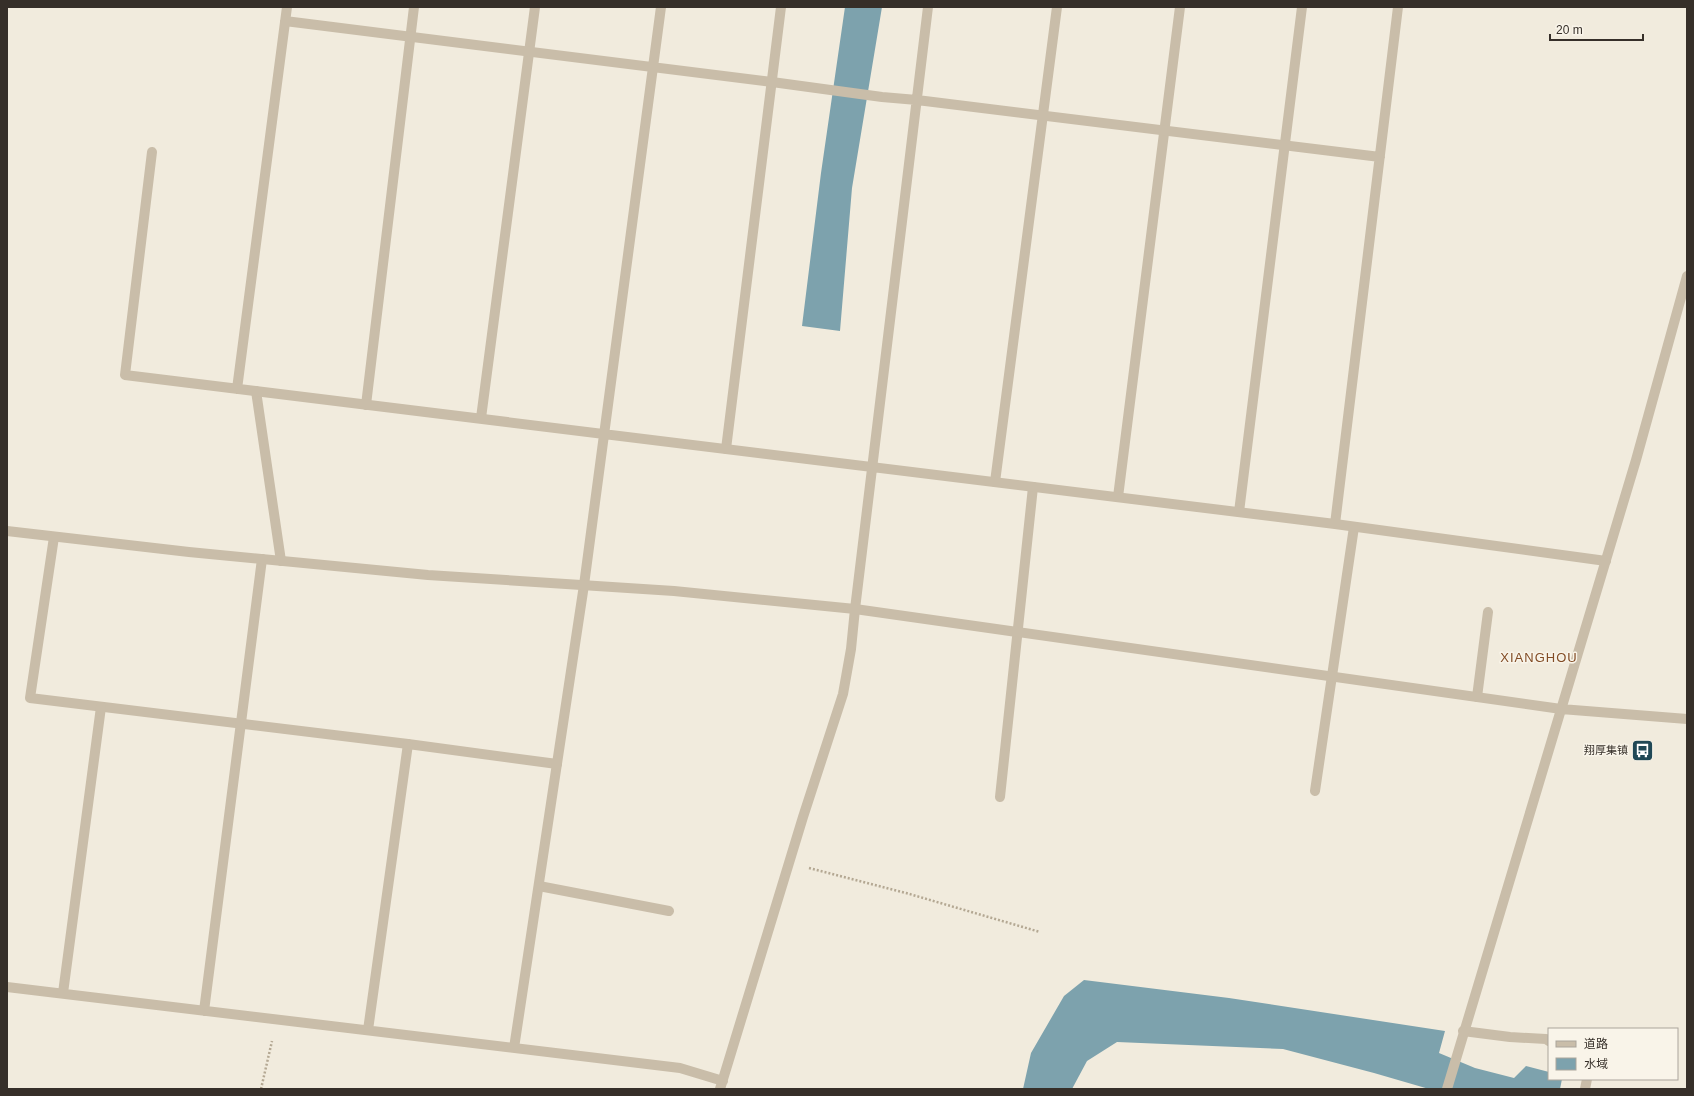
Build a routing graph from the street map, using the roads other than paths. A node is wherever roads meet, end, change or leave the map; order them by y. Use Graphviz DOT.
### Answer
graph roads {
  1 [pos="287,7"];
  2 [pos="414,7"];
  3 [pos="535,7"];
  4 [pos="661,7"];
  5 [pos="782,7"];
  6 [pos="928,7"];
  7 [pos="1057,7"];
  8 [pos="1180,7"];
  9 [pos="1302,7"];
  10 [pos="1398,7"];
  11 [pos="285,21"];
  12 [pos="411,37"];
  13 [pos="529,52"];
  14 [pos="653,67"];
  15 [pos="772,82"];
  16 [pos="917,100"];
  17 [pos="1043,115"];
  18 [pos="1165,130"];
  19 [pos="1285,145"];
  20 [pos="152,152"];
  21 [pos="1380,157"];
  22 [pos="1687,276"];
  23 [pos="237,389"];
  24 [pos="256,391"];
  25 [pos="366,405"];
  26 [pos="481,418"];
  27 [pos="604,434"];
  28 [pos="726,449"];
  29 [pos="872,467"];
  30 [pos="995,482"];
  31 [pos="1033,487"];
  32 [pos="1118,497"];
  33 [pos="1239,512"];
  34 [pos="1335,524"];
  35 [pos="1354,527"];
  36 [pos="7,531"];
  37 [pos="54,537"];
  38 [pos="262,558"];
  39 [pos="281,561"];
  40 [pos="1606,561"];
  41 [pos="584,585"];
  42 [pos="855,609"];
  43 [pos="1488,612"];
  44 [pos="1018,632"];
  45 [pos="1332,676"];
  46 [pos="1477,697"];
  47 [pos="100,707"];
  48 [pos="1561,709"];
  49 [pos="1687,718"];
  50 [pos="241,723"];
  51 [pos="408,744"];
  52 [pos="557,764"];
  53 [pos="1315,791"];
  54 [pos="1000,797"];
  55 [pos="539,886"];
  56 [pos="669,911"];
  57 [pos="7,987"];
  58 [pos="62,993"];
  59 [pos="204,1010"];
  60 [pos="368,1030"];
  61 [pos="1463,1032"];
  62 [pos="1548,1040"];
  63 [pos="514,1048"];
  64 [pos="721,1085"];
  65 [pos="1447,1089"];
  1 -- 11 [label="street"];
  2 -- 12 [label="street"];
  3 -- 13 [label="street"];
  4 -- 14 [label="street"];
  5 -- 15 [label="street"];
  6 -- 16 [label="street"];
  7 -- 17 [label="street"];
  8 -- 18 [label="street"];
  9 -- 19 [label="street"];
  10 -- 21 [label="street"];
  11 -- 12 [label="street"];
  11 -- 23 [label="street"];
  12 -- 13 [label="street"];
  12 -- 25 [label="street"];
  13 -- 14 [label="street"];
  13 -- 26 [label="street"];
  14 -- 15 [label="street"];
  14 -- 27 [label="street"];
  15 -- 16 [label="street"];
  15 -- 28 [label="street"];
  16 -- 17 [label="street"];
  16 -- 29 [label="street"];
  17 -- 18 [label="street"];
  17 -- 30 [label="street"];
  18 -- 19 [label="street"];
  18 -- 32 [label="street"];
  19 -- 21 [label="street"];
  19 -- 33 [label="street"];
  20 -- 23 [label="street"];
  21 -- 34 [label="street"];
  22 -- 40 [label="street"];
  23 -- 24 [label="street"];
  24 -- 25 [label="street"];
  24 -- 39 [label="street"];
  25 -- 26 [label="street"];
  26 -- 27 [label="street"];
  27 -- 28 [label="street"];
  27 -- 41 [label="street"];
  28 -- 29 [label="street"];
  29 -- 30 [label="street"];
  29 -- 42 [label="street"];
  30 -- 31 [label="street"];
  31 -- 32 [label="street"];
  31 -- 44 [label="street"];
  32 -- 33 [label="street"];
  33 -- 34 [label="street"];
  34 -- 35 [label="street"];
  35 -- 40 [label="street"];
  35 -- 45 [label="street"];
  36 -- 37 [label="street"];
  37 -- 38 [label="street"];
  37 -- 47 [label="street"];
  38 -- 39 [label="street"];
  38 -- 50 [label="street"];
  39 -- 41 [label="street"];
  40 -- 48 [label="street"];
  41 -- 42 [label="street"];
  41 -- 52 [label="street"];
  42 -- 44 [label="street"];
  42 -- 64 [label="street"];
  43 -- 46 [label="street"];
  44 -- 45 [label="street"];
  44 -- 54 [label="street"];
  45 -- 46 [label="street"];
  45 -- 53 [label="street"];
  46 -- 48 [label="street"];
  47 -- 50 [label="street"];
  47 -- 58 [label="street"];
  48 -- 49 [label="street"];
  48 -- 61 [label="street"];
  50 -- 51 [label="street"];
  50 -- 59 [label="street"];
  51 -- 52 [label="street"];
  51 -- 60 [label="street"];
  52 -- 55 [label="street"];
  55 -- 56 [label="street"];
  55 -- 63 [label="street"];
  57 -- 58 [label="street"];
  58 -- 59 [label="street"];
  59 -- 60 [label="street"];
  60 -- 63 [label="street"];
  61 -- 62 [label="street"];
  61 -- 65 [label="street"];
  63 -- 64 [label="street"];
}
